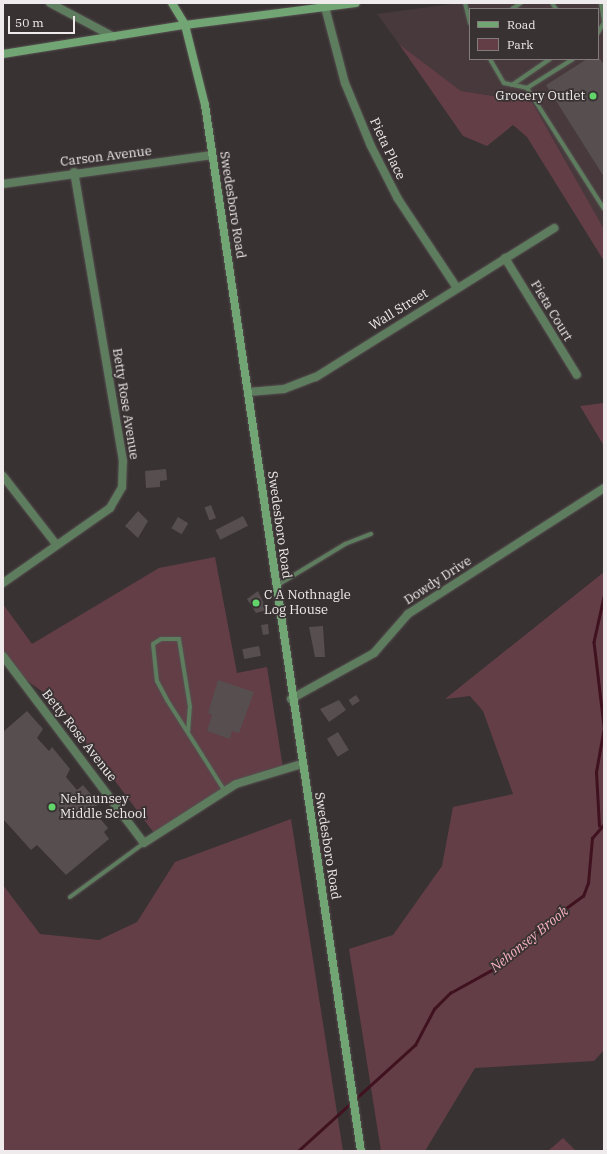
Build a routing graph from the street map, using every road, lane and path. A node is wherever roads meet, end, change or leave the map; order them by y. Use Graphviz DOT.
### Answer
graph roads {
  1 [pos="50,3"];
  2 [pos="172,3"];
  3 [pos="356,3"];
  4 [pos="465,3"];
  5 [pos="601,3"];
  6 [pos="325,7"];
  7 [pos="469,19"];
  8 [pos="604,22"];
  9 [pos="185,25"];
  10 [pos="599,32"];
  11 [pos="114,37"];
  12 [pos="3,54"];
  13 [pos="491,60"];
  14 [pos="549,60"];
  15 [pos="570,60"];
  16 [pos="512,85"];
  17 [pos="527,88"];
  18 [pos="212,155"];
  19 [pos="74,172"];
  20 [pos="3,184"];
  21 [pos="604,209"];
  22 [pos="554,228"];
  23 [pos="505,258"];
  24 [pos="457,288"];
  25 [pos="577,375"];
  26 [pos="249,392"];
  27 [pos="3,476"];
  28 [pos="604,488"];
  29 [pos="371,534"];
  30 [pos="56,544"];
  31 [pos="3,583"];
  32 [pos="275,586"];
  33 [pos="3,656"];
  34 [pos="7,666"];
  35 [pos="291,699"];
  36 [pos="188,733"];
  37 [pos="302,764"];
  38 [pos="224,790"];
  39 [pos="144,843"];
  40 [pos="70,897"];
  41 [pos="361,1151"];
  1 -- 11 [label="street"];
  2 -- 9 [label="main road, Swedesboro Road"];
  3 -- 6 [label="main road"];
  4 -- 7 [label="lane"];
  5 -- 8 [label="lane"];
  6 -- 9 [label="main road"];
  6 -- 24 [label="street, Pieta Place"];
  8 -- 10 [label="lane"];
  9 -- 11 [label="main road"];
  9 -- 18 [label="main road, Swedesboro Road"];
  11 -- 12 [label="main road"];
  13 -- 16 [label="lane"];
  14 -- 16 [label="lane"];
  15 -- 17 [label="lane"];
  16 -- 17 [label="lane"];
  17 -- 21 [label="lane"];
  18 -- 19 [label="street, Carson Avenue"];
  18 -- 26 [label="main road, Swedesboro Road"];
  19 -- 20 [label="street, Carson Avenue"];
  19 -- 30 [label="street, Betty Rose Avenue"];
  22 -- 23 [label="street, Wall Street"];
  23 -- 24 [label="street, Wall Street"];
  23 -- 25 [label="street, Pieta Court"];
  24 -- 26 [label="street, Wall Street"];
  26 -- 32 [label="main road, Swedesboro Road"];
  27 -- 30 [label="street"];
  28 -- 35 [label="street, Dowdy Drive"];
  29 -- 32 [label="lane"];
  30 -- 31 [label="street, Betty Rose Avenue"];
  32 -- 35 [label="main road, Swedesboro Road"];
  33 -- 34 [label="street, Betty Rose Avenue"];
  34 -- 39 [label="street, Betty Rose Avenue"];
  35 -- 37 [label="main road, Swedesboro Road"];
  36 -- 36 [label="lane"];
  36 -- 38 [label="lane"];
  37 -- 38 [label="street"];
  37 -- 41 [label="main road, Swedesboro Road"];
  38 -- 39 [label="street"];
  39 -- 40 [label="lane"];
}
